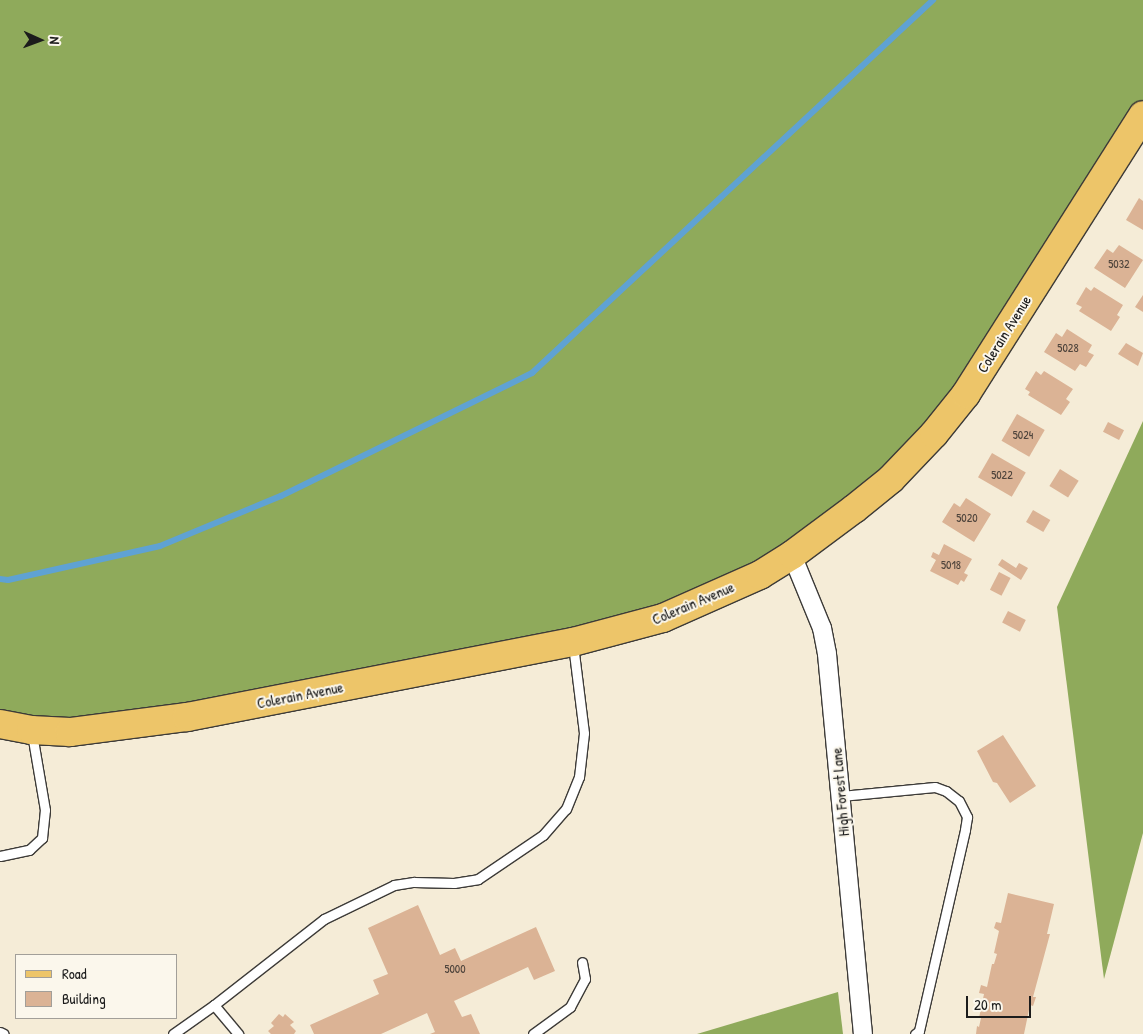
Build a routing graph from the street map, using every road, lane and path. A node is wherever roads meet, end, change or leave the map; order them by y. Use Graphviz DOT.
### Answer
graph roads {
  1 [pos="1143,115"];
  2 [pos="792,555"];
  3 [pos="573,642"];
  4 [pos="0,724"];
  5 [pos="31,730"];
  6 [pos="841,796"];
  7 [pos="0,856"];
  8 [pos="582,962"];
  9 [pos="214,1005"];
  10 [pos="0,1032"];
  11 [pos="4,1034"];
  12 [pos="173,1034"];
  13 [pos="238,1034"];
  14 [pos="533,1034"];
  15 [pos="863,1034"];
  16 [pos="915,1034"];
  1 -- 2 [label="main road, Colerain Avenue"];
  2 -- 3 [label="main road, Colerain Avenue"];
  2 -- 6 [label="street, High Forest Lane"];
  3 -- 5 [label="main road, Colerain Avenue"];
  3 -- 9 [label="lane"];
  4 -- 5 [label="main road, Colerain Avenue"];
  5 -- 7 [label="lane"];
  6 -- 15 [label="street, High Forest Lane"];
  6 -- 16 [label="lane"];
  8 -- 14 [label="lane"];
  9 -- 12 [label="lane"];
  9 -- 13 [label="lane"];
  10 -- 11 [label="lane"];
}
